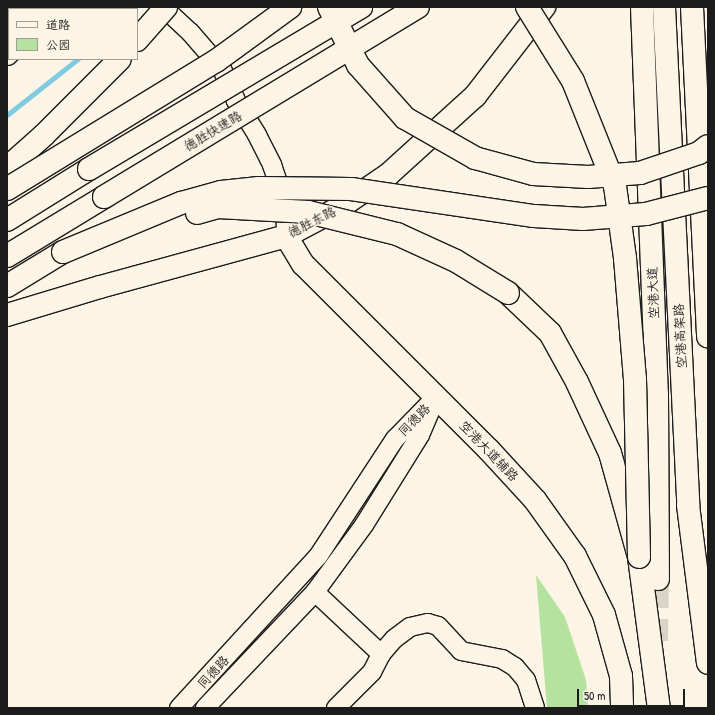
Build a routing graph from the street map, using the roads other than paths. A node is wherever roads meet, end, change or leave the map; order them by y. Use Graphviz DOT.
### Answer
graph roads {
  1 [pos="165,7"];
  2 [pos="290,7"];
  3 [pos="329,7"];
  4 [pos="361,7"];
  5 [pos="418,7"];
  6 [pos="527,7"];
  7 [pos="544,7"];
  8 [pos="642,7"];
  9 [pos="664,7"];
  10 [pos="692,7"];
  11 [pos="138,39"];
  12 [pos="119,60"];
  13 [pos="708,146"];
  14 [pos="7,168"];
  15 [pos="7,189"];
  16 [pos="708,198"];
  17 [pos="7,220"];
  18 [pos="286,236"];
  19 [pos="63,252"];
  20 [pos="7,256"];
  21 [pos="7,286"];
  22 [pos="7,315"];
  23 [pos="708,337"];
  24 [pos="436,397"];
  25 [pos="639,557"];
  26 [pos="658,578"];
  27 [pos="315,592"];
  28 [pos="381,654"];
  29 [pos="708,663"];
  30 [pos="179,708"];
  31 [pos="205,708"];
  32 [pos="336,708"];
  33 [pos="535,708"];
  34 [pos="622,708"];
  35 [pos="659,708"];
  1 -- 11 [label="main road, bridge"];
  1 -- 18 [label="street"];
  2 -- 15 [label="main road, bridge"];
  3 -- 13 [label="main road, bridge"];
  4 -- 17 [label="main road, bridge"];
  5 -- 20 [label="main road, 德胜快速路, bridge"];
  6 -- 25 [label="main road, bridge"];
  7 -- 18 [label="main road, 德胜东路"];
  8 -- 26 [label="main road, 空港大道"];
  9 -- 29 [label="main road, 空港高架路"];
  10 -- 23 [label="main road"];
  12 -- 14 [label="main road"];
  16 -- 19 [label="main road, bridge"];
  18 -- 22 [label="main road, 德胜东路"];
  18 -- 24 [label="main road, 空港大道辅路"];
  19 -- 21 [label="main road"];
  19 -- 25 [label="main road, bridge"];
  24 -- 27 [label="street, 同德路"];
  24 -- 30 [label="street, 同德路"];
  24 -- 34 [label="main road, 空港大道辅路"];
  25 -- 35 [label="main road"];
  27 -- 28 [label="street"];
  27 -- 31 [label="street, 同德路"];
  28 -- 32 [label="street"];
  28 -- 33 [label="street"];
}
